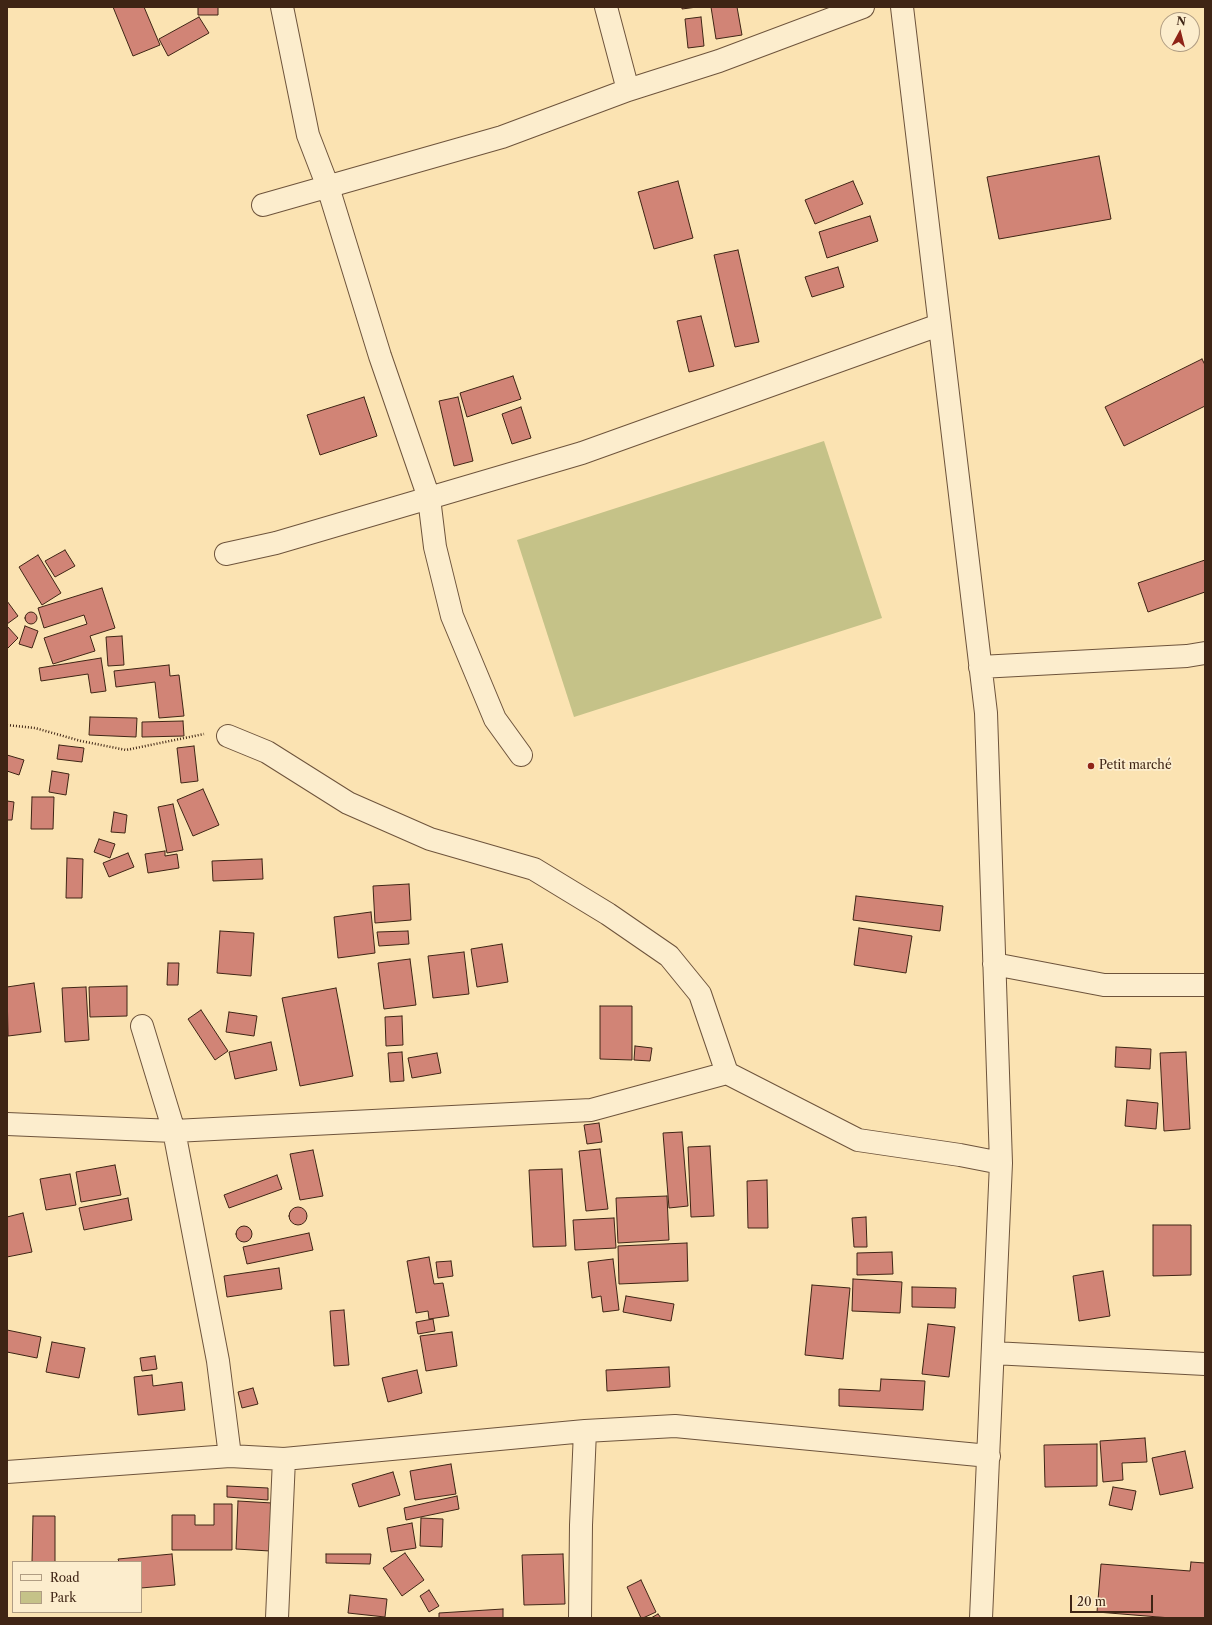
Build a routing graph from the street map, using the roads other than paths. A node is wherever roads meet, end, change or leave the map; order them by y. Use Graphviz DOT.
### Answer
graph roads {
  1 [pos="282,7"];
  2 [pos="606,7"];
  3 [pos="863,7"];
  4 [pos="902,7"];
  5 [pos="628,90"];
  6 [pos="328,187"];
  7 [pos="263,205"];
  8 [pos="939,325"];
  9 [pos="429,498"];
  10 [pos="226,554"];
  11 [pos="1205,653"];
  12 [pos="980,667"];
  13 [pos="228,736"];
  14 [pos="521,755"];
  15 [pos="994,964"];
  16 [pos="1205,985"];
  17 [pos="142,1026"];
  18 [pos="727,1073"];
  19 [pos="7,1124"];
  20 [pos="174,1131"];
  21 [pos="1001,1163"];
  22 [pos="993,1353"];
  23 [pos="1205,1364"];
  24 [pos="585,1430"];
  25 [pos="230,1456"];
  26 [pos="989,1456"];
  27 [pos="284,1459"];
  28 [pos="7,1472"];
  29 [pos="277,1618"];
  30 [pos="580,1618"];
  31 [pos="981,1618"];
  1 -- 6 [label="street"];
  2 -- 5 [label="street"];
  3 -- 5 [label="street"];
  4 -- 8 [label="street"];
  5 -- 6 [label="street"];
  6 -- 7 [label="street"];
  6 -- 9 [label="street"];
  8 -- 9 [label="street"];
  8 -- 12 [label="street"];
  9 -- 10 [label="street"];
  9 -- 14 [label="street"];
  11 -- 12 [label="street"];
  12 -- 15 [label="street"];
  13 -- 18 [label="street"];
  15 -- 16 [label="street"];
  15 -- 21 [label="street"];
  17 -- 20 [label="street"];
  18 -- 20 [label="street"];
  18 -- 21 [label="street"];
  19 -- 20 [label="street"];
  20 -- 25 [label="street"];
  21 -- 22 [label="street"];
  22 -- 23 [label="street"];
  22 -- 26 [label="street"];
  24 -- 26 [label="street"];
  24 -- 27 [label="street"];
  24 -- 30 [label="street"];
  25 -- 27 [label="street"];
  25 -- 28 [label="street"];
  26 -- 31 [label="street"];
  27 -- 29 [label="street"];
}
